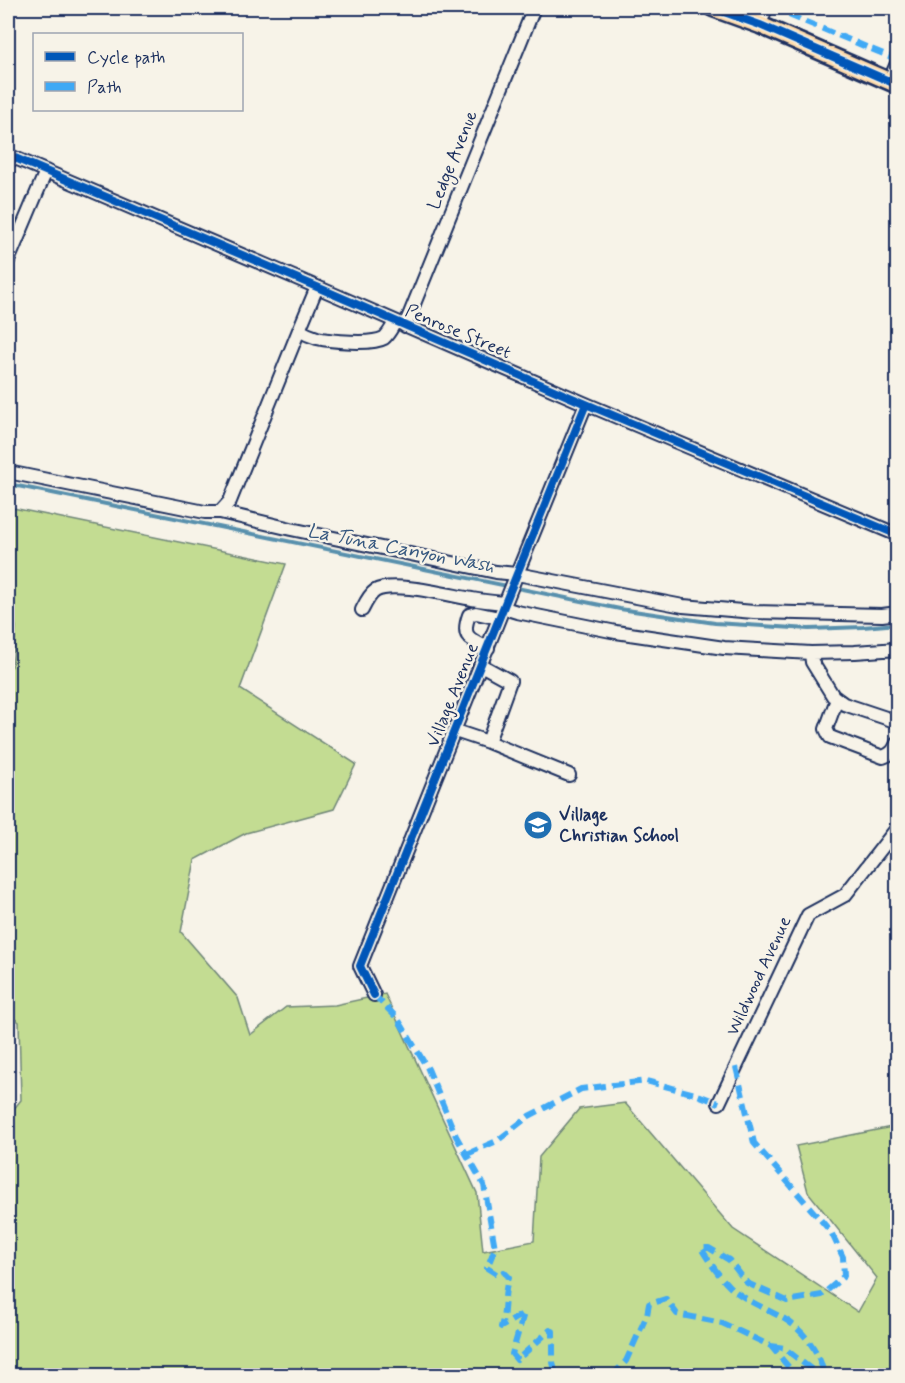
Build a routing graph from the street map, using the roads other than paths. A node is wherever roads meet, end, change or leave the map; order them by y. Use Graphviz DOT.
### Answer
graph roads {
  1 [pos="534,8"];
  2 [pos="713,8"];
  3 [pos="766,8"];
  4 [pos="760,25"];
  5 [pos="897,61"];
  6 [pos="893,83"];
  7 [pos="8,155"];
  8 [pos="46,171"];
  9 [pos="8,261"];
  10 [pos="317,287"];
  11 [pos="400,324"];
  12 [pos="298,330"];
  13 [pos="586,404"];
  14 [pos="8,472"];
  15 [pos="220,512"];
  16 [pos="897,535"];
  17 [pos="514,582"];
  18 [pos="362,610"];
  19 [pos="503,610"];
  20 [pos="897,613"];
  21 [pos="488,648"];
  22 [pos="897,649"];
  23 [pos="811,653"];
  24 [pos="482,665"];
  25 [pos="837,699"];
  26 [pos="897,722"];
  27 [pos="455,731"];
  28 [pos="897,741"];
  29 [pos="488,742"];
  30 [pos="569,776"];
  31 [pos="897,827"];
  32 [pos="374,995"];
  33 [pos="719,1103"];
  1 -- 11 [label="street, Ledge Avenue"];
  2 -- 4 [label="main road"];
  3 -- 4 [label="street"];
  4 -- 6 [label="main road"];
  5 -- 6 [label="street"];
  7 -- 8 [label="street, Penrose Street"];
  8 -- 9 [label="street"];
  8 -- 10 [label="street, Penrose Street"];
  10 -- 11 [label="street, Penrose Street"];
  10 -- 12 [label="street"];
  11 -- 12 [label="street"];
  11 -- 13 [label="street, Penrose Street"];
  12 -- 15 [label="street"];
  13 -- 16 [label="street, Penrose Street"];
  13 -- 17 [label="street, Village Avenue"];
  14 -- 15 [label="street"];
  15 -- 17 [label="street"];
  17 -- 19 [label="street, Village Avenue"];
  17 -- 20 [label="street"];
  18 -- 19 [label="street"];
  19 -- 21 [label="street, Village Avenue"];
  19 -- 21 [label="street"];
  19 -- 23 [label="street"];
  21 -- 24 [label="street, Village Avenue"];
  22 -- 23 [label="street"];
  23 -- 25 [label="street"];
  24 -- 27 [label="street, Village Avenue"];
  24 -- 29 [label="street"];
  25 -- 26 [label="street"];
  25 -- 28 [label="street"];
  27 -- 29 [label="street"];
  27 -- 32 [label="street, Village Avenue"];
  29 -- 30 [label="street"];
  31 -- 33 [label="street, Wildwood Avenue"];
}
